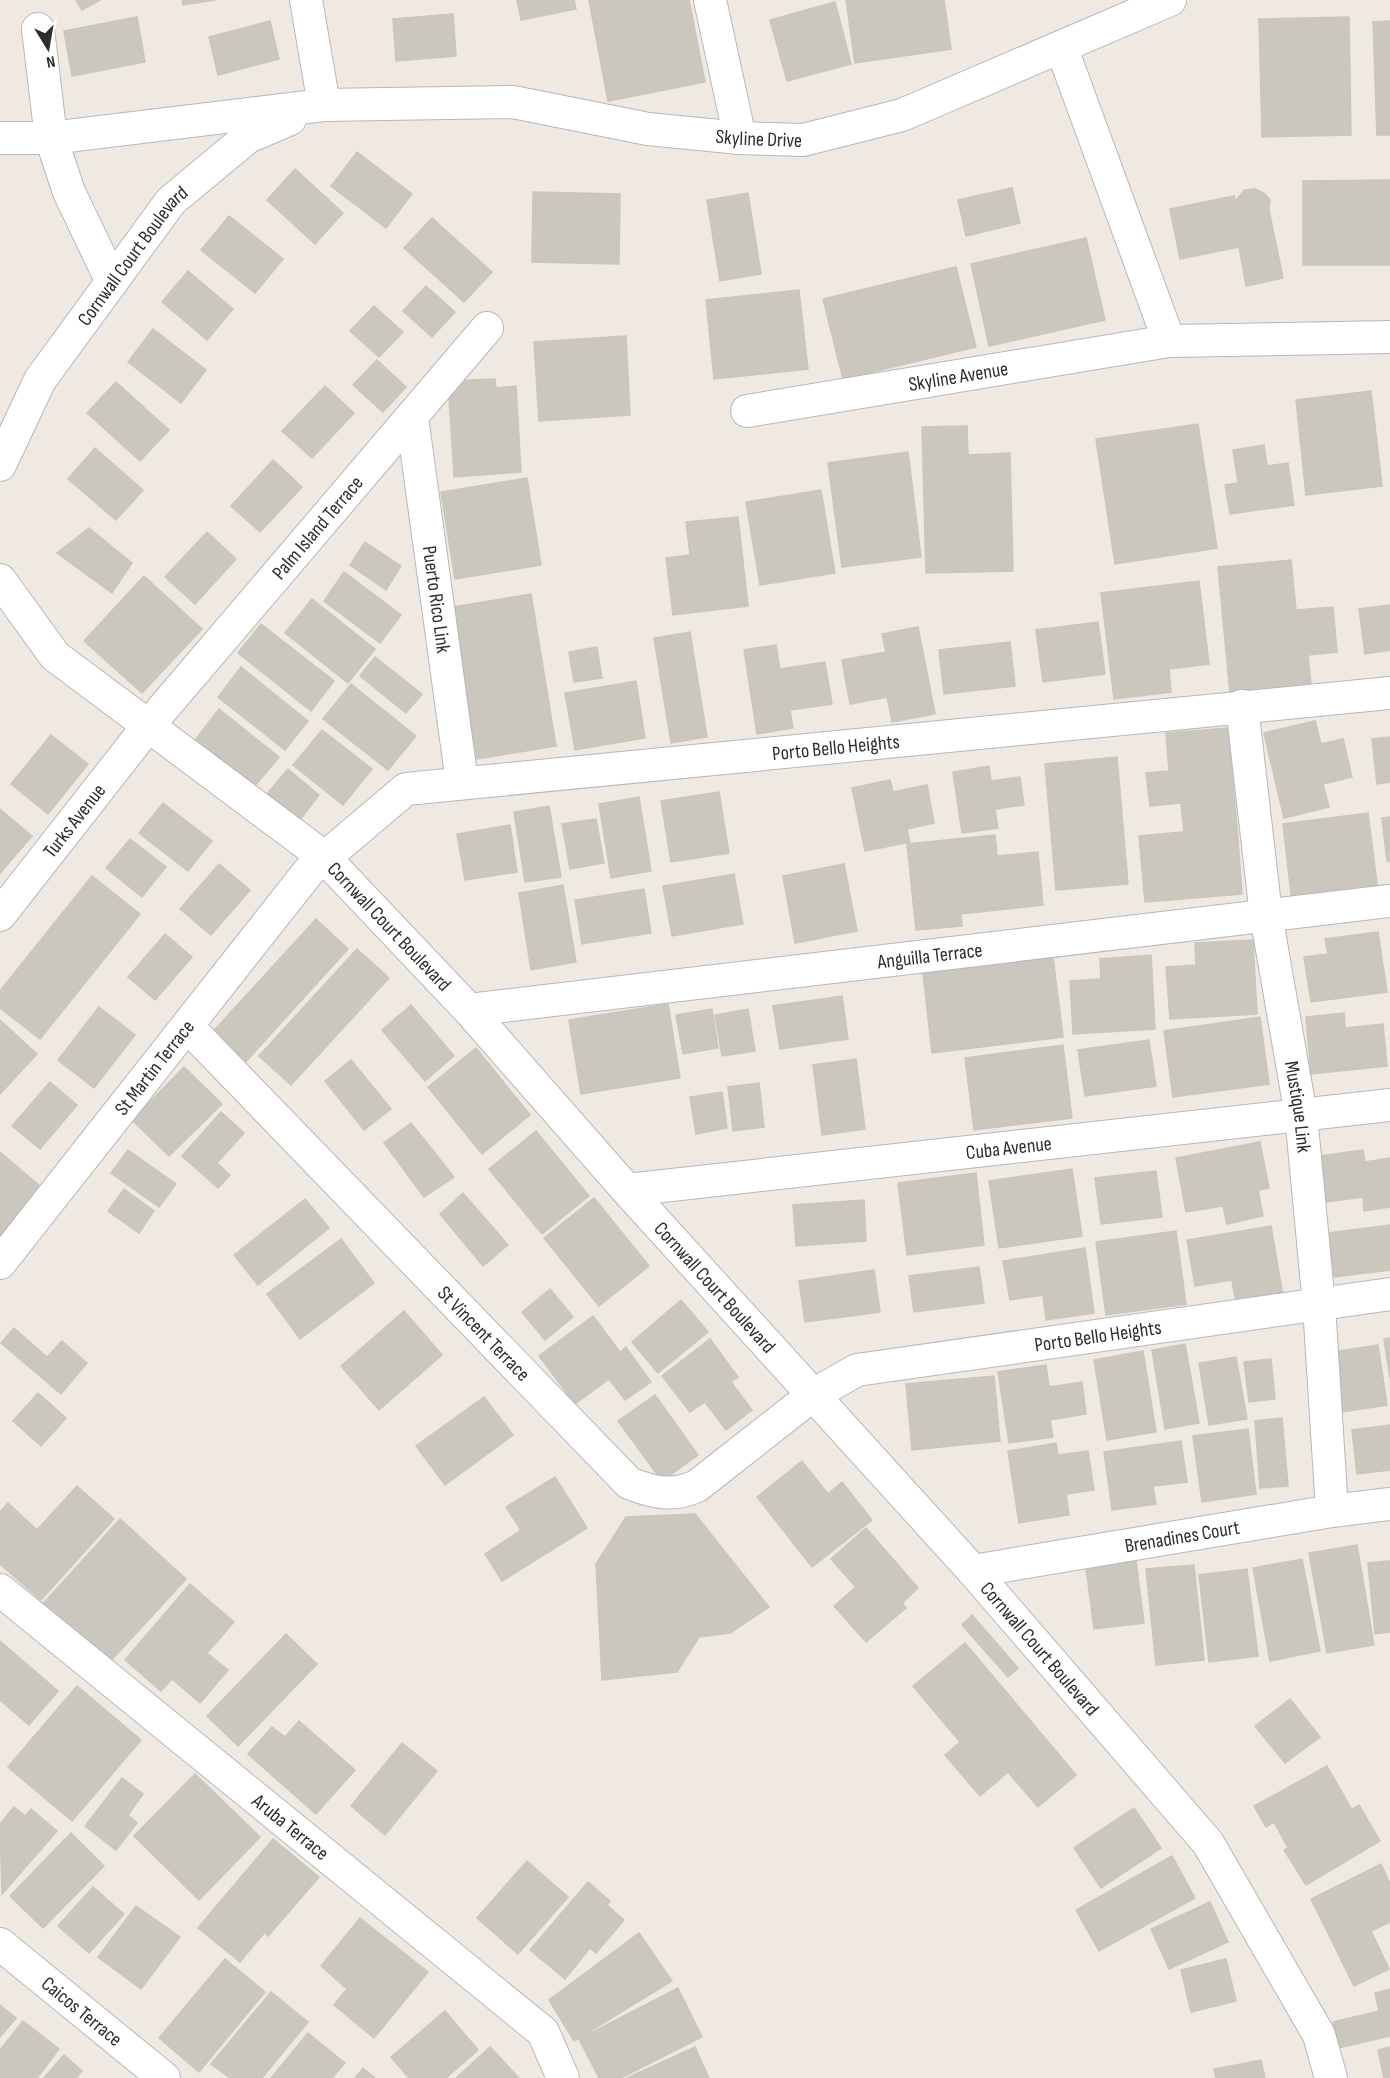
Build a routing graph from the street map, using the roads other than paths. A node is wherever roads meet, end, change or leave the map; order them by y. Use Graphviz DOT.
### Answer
graph roads {
  1 [pos="306,0"];
  2 [pos="710,0"];
  3 [pos="1170,0"];
  4 [pos="38,28"];
  5 [pos="1062,49"];
  6 [pos="324,105"];
  7 [pos="0,138"];
  8 [pos="51,138"];
  9 [pos="740,138"];
  10 [pos="112,282"];
  11 [pos="487,328"];
  12 [pos="1390,337"];
  13 [pos="1169,341"];
  14 [pos="747,411"];
  15 [pos="412,417"];
  16 [pos="3,452"];
  17 [pos="0,580"];
  18 [pos="1390,693"];
  19 [pos="1242,706"];
  20 [pos="148,726"];
  21 [pos="462,782"];
  22 [pos="317,864"];
  23 [pos="1390,901"];
  24 [pos="0,915"];
  25 [pos="1266,915"];
  26 [pos="470,1010"];
  27 [pos="188,1027"];
  28 [pos="1390,1105"];
  29 [pos="1301,1115"];
  30 [pos="627,1190"];
  31 [pos="0,1263"];
  32 [pos="1390,1294"];
  33 [pos="1319,1305"];
  34 [pos="813,1395"];
  35 [pos="1390,1504"];
  36 [pos="1332,1511"];
  37 [pos="973,1571"];
  38 [pos="0,1590"];
  39 [pos="0,1944"];
  40 [pos="164,2078"];
  41 [pos="563,2078"];
  42 [pos="1331,2078"];
  1 -- 6 [label="street"];
  2 -- 9 [label="street"];
  3 -- 5 [label="street, Skyline Drive"];
  4 -- 8 [label="street"];
  5 -- 9 [label="street, Skyline Drive"];
  5 -- 13 [label="street"];
  6 -- 8 [label="street, Skyline Drive"];
  6 -- 9 [label="street, Skyline Drive"];
  6 -- 10 [label="street, Cornwall Court Boulevard"];
  7 -- 8 [label="street, Skyline Drive"];
  8 -- 10 [label="street"];
  10 -- 16 [label="street, Cornwall Court Boulevard"];
  11 -- 15 [label="street, Palm Island Terrace"];
  12 -- 13 [label="street, Skyline Avenue"];
  13 -- 14 [label="street, Skyline Avenue"];
  15 -- 20 [label="street, Palm Island Terrace"];
  15 -- 21 [label="street, Puerto Rico Link"];
  17 -- 20 [label="street, Cornwall Court Boulevard"];
  18 -- 19 [label="street, Porto Bello Heights"];
  19 -- 21 [label="street, Porto Bello Heights"];
  19 -- 25 [label="street, Mustique Link"];
  20 -- 22 [label="street, Cornwall Court Boulevard"];
  20 -- 24 [label="street, Turks Avenue"];
  21 -- 22 [label="street, Porto Bello Heights"];
  22 -- 26 [label="street, Cornwall Court Boulevard"];
  22 -- 27 [label="street, St Martin Terrace"];
  23 -- 25 [label="street, Anguilla Terrace"];
  25 -- 26 [label="street, Anguilla Terrace"];
  25 -- 29 [label="street, Mustique Link"];
  26 -- 30 [label="street, Cornwall Court Boulevard"];
  27 -- 31 [label="street, St Martin Terrace"];
  27 -- 34 [label="street, St Vincent Terrace"];
  28 -- 29 [label="street, Cuba Avenue"];
  29 -- 30 [label="street, Cuba Avenue"];
  29 -- 33 [label="street, Mustique Link"];
  30 -- 34 [label="street, Cornwall Court Boulevard"];
  32 -- 33 [label="street, Porto Bello Heights"];
  33 -- 34 [label="street, Porto Bello Heights"];
  33 -- 36 [label="street, Mustique Link"];
  34 -- 37 [label="street, Cornwall Court Boulevard"];
  35 -- 36 [label="street, Brenadines Court"];
  36 -- 37 [label="street, Brenadines Court"];
  37 -- 42 [label="street, Cornwall Court Boulevard"];
  38 -- 41 [label="street, Aruba Terrace"];
  39 -- 40 [label="street, Caicos Terrace"];
}
